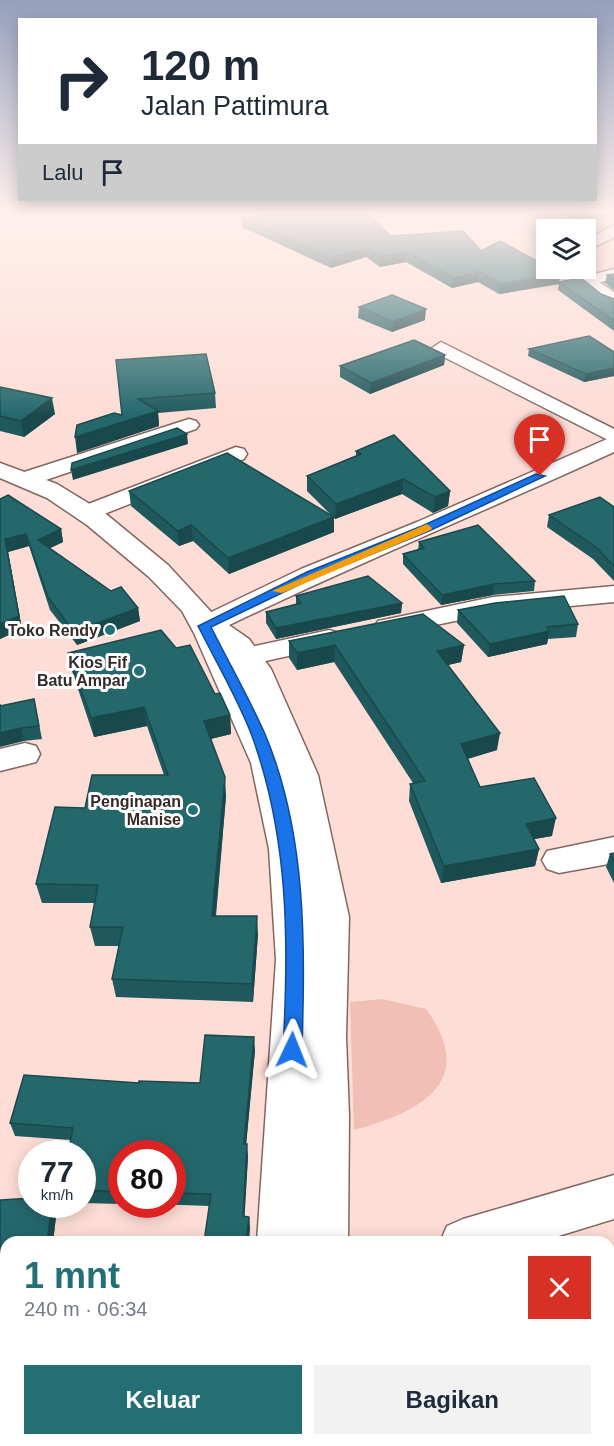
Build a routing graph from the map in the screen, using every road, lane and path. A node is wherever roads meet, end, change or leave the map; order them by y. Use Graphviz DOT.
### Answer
graph roads {
  1 [pos="588,281"];
  2 [pos="614,301"];
  3 [pos="441,348"];
  4 [pos="189,425"];
  5 [pos="614,437"];
  6 [pos="614,442"];
  7 [pos="236,454"];
  8 [pos="0,470"];
  9 [pos="26,479"];
  10 [pos="86,513"];
  11 [pos="614,594"];
  12 [pos="206,623"];
  13 [pos="247,656"];
  14 [pos="614,850"];
  15 [pos="559,860"];
  16 [pos="311,983"];
  17 [pos="614,1197"];
  18 [pos="283,1236"];
  19 [pos="323,1236"];
  20 [pos="483,1236"];
  1 -- 2 [label="main road"];
  3 -- 5 [label="street"];
  4 -- 9 [label="street"];
  6 -- 12 [label="main road"];
  7 -- 10 [label="street"];
  8 -- 9 [label="main road"];
  9 -- 10 [label="main road"];
  10 -- 12 [label="main road"];
  11 -- 13 [label="street"];
  12 -- 13 [label="main road"];
  12 -- 16 [label="main road"];
  13 -- 16 [label="main road"];
  14 -- 15 [label="street"];
  16 -- 18 [label="main road"];
  16 -- 19 [label="main road"];
  17 -- 20 [label="street"];
}
